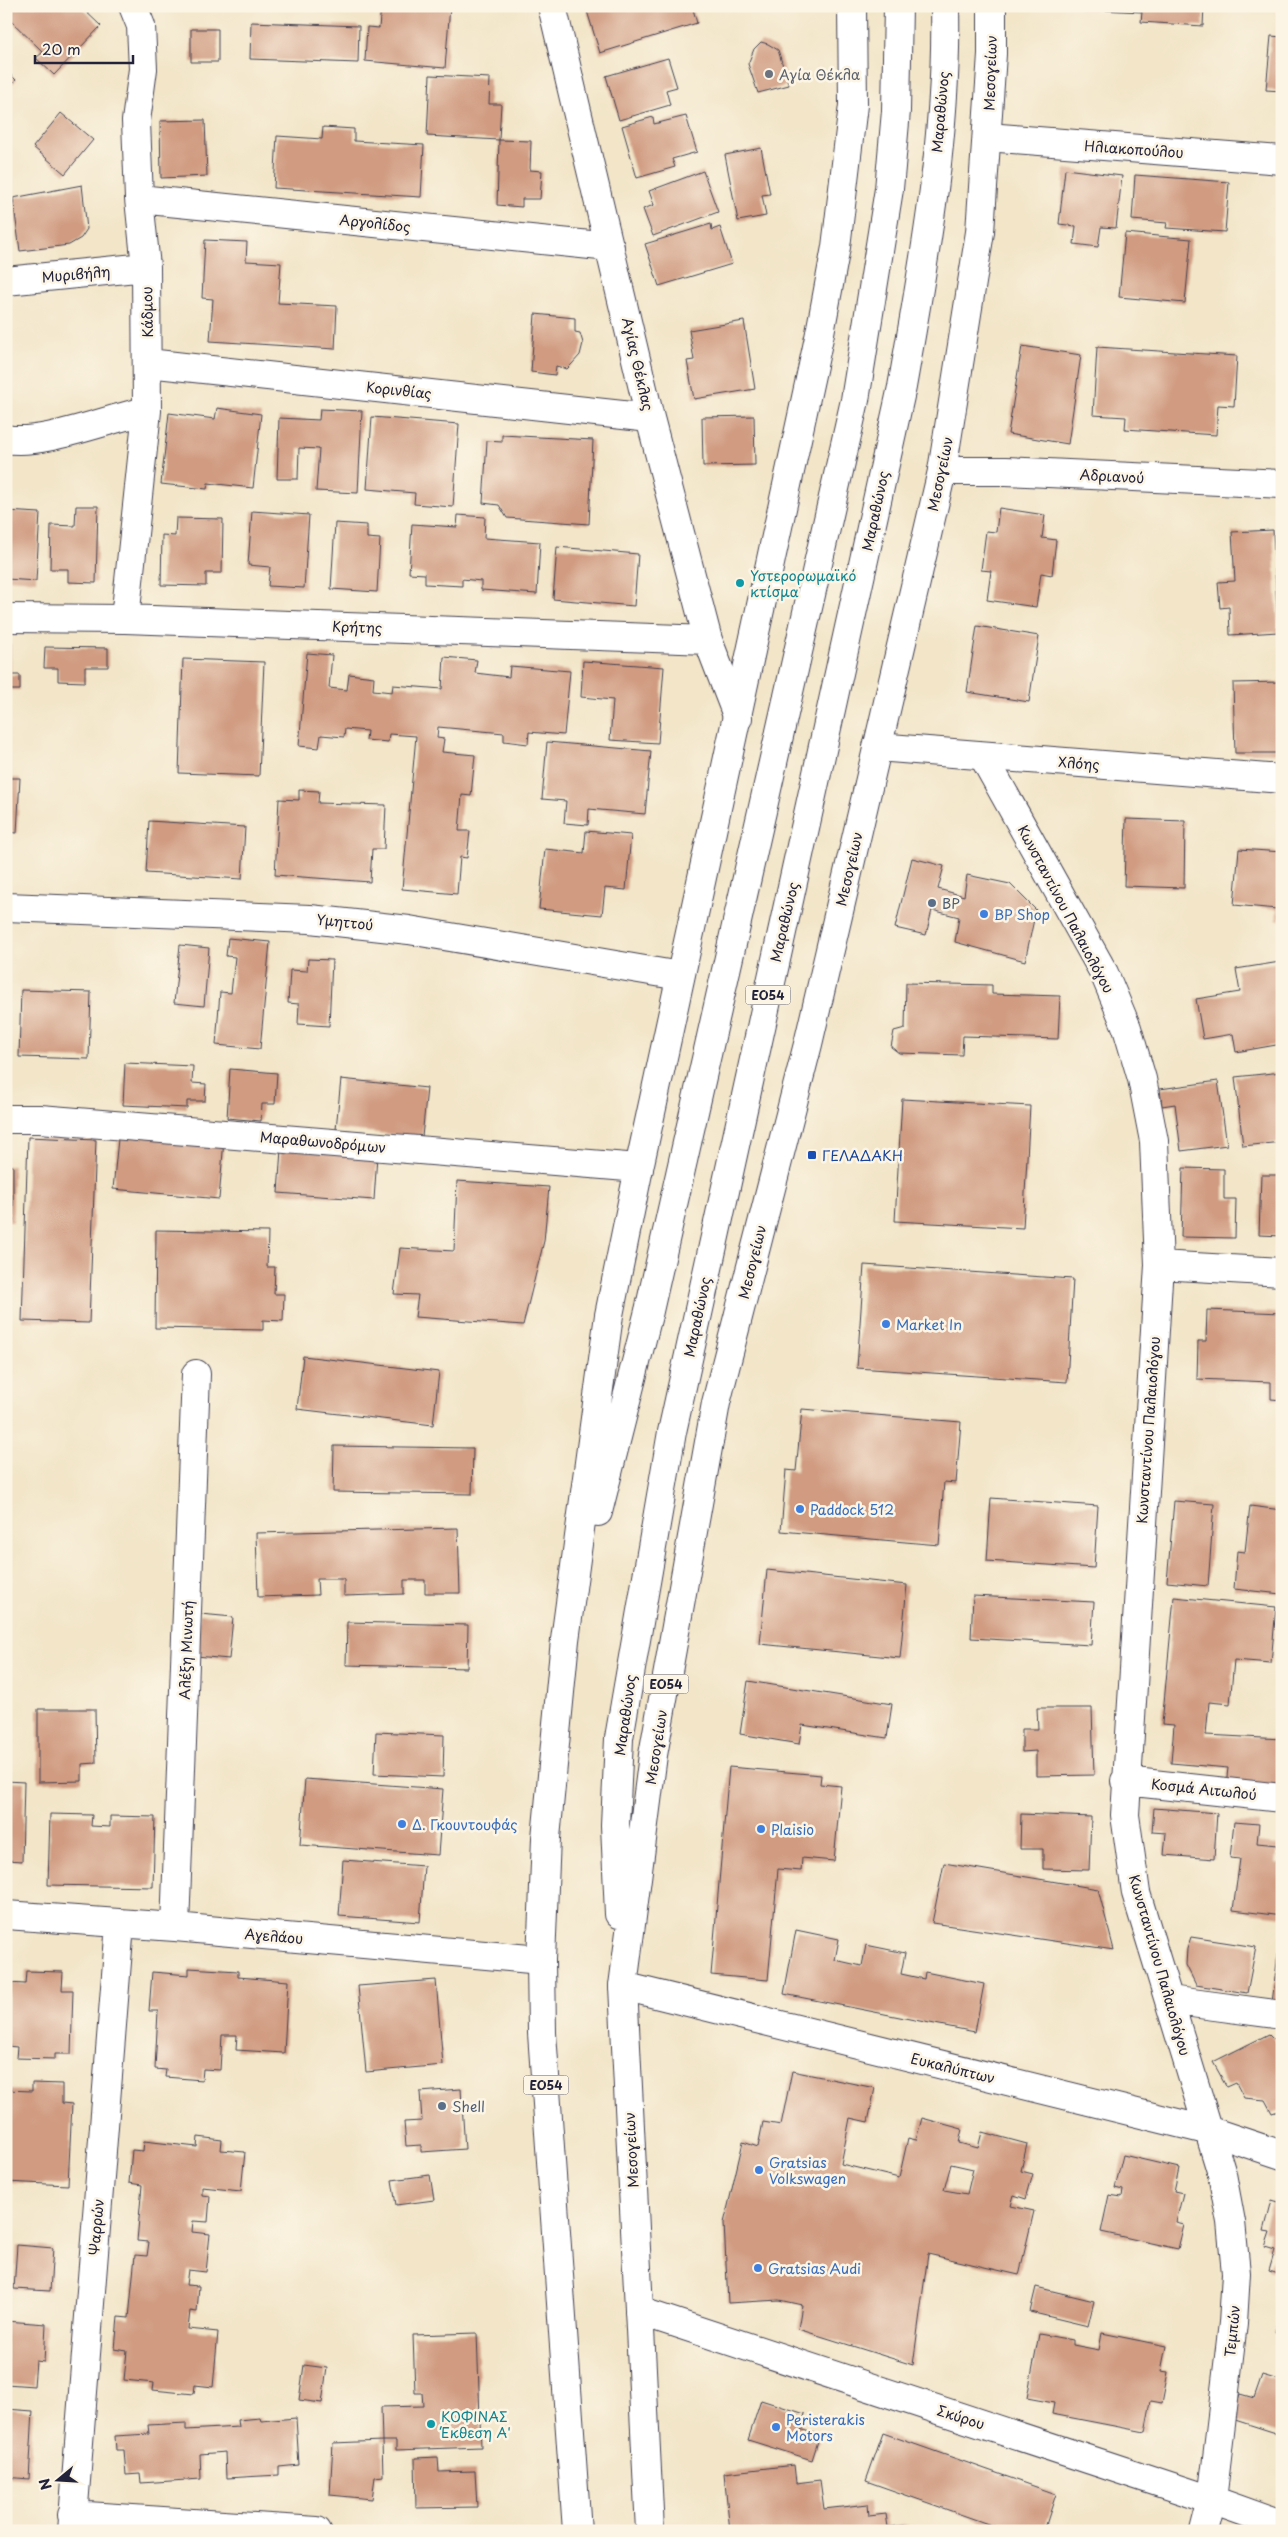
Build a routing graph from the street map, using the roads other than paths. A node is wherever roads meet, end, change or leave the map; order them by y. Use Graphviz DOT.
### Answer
graph roads {
  1 [pos="133,6"];
  2 [pos="552,6"];
  3 [pos="852,6"];
  4 [pos="898,6"];
  5 [pos="945,6"];
  6 [pos="992,6"];
  7 [pos="987,137"];
  8 [pos="1282,160"];
  9 [pos="139,199"];
  10 [pos="610,246"];
  11 [pos="146,267"];
  12 [pos="6,281"];
  13 [pos="148,363"];
  14 [pos="147,412"];
  15 [pos="650,418"];
  16 [pos="6,438"];
  17 [pos="942,471"];
  18 [pos="1282,484"];
  19 [pos="6,618"];
  20 [pos="124,619"];
  21 [pos="708,640"];
  22 [pos="738,718"];
  23 [pos="877,747"];
  24 [pos="984,756"];
  25 [pos="1282,779"];
  26 [pos="6,907"];
  27 [pos="680,976"];
  28 [pos="6,1119"];
  29 [pos="639,1168"];
  30 [pos="1159,1265"];
  31 [pos="1282,1272"];
  32 [pos="196,1374"];
  33 [pos="565,1640"];
  34 [pos="1126,1781"];
  35 [pos="1282,1798"];
  36 [pos="6,1915"];
  37 [pos="120,1924"];
  38 [pos="175,1927"];
  39 [pos="541,1960"];
  40 [pos="623,1986"];
  41 [pos="1169,2000"];
  42 [pos="1282,2015"];
  43 [pos="1210,2131"];
  44 [pos="1282,2155"];
  45 [pos="639,2311"];
  46 [pos="1212,2500"];
  47 [pos="72,2523"];
  48 [pos="1282,2525"];
  49 [pos="317,2531"];
  50 [pos="577,2531"];
  51 [pos="650,2531"];
  52 [pos="1204,2531"];
  1 -- 9 [label="street, Κάδμου"];
  2 -- 10 [label="street, Αγίας Θέκλας"];
  3 -- 22 [label="street, ΕΟ54"];
  4 -- 33 [label="street, ΕΟ54"];
  5 -- 40 [label="street, Μαραθώνος / ΕΟ54"];
  6 -- 7 [label="street, Μεσογείων / ΕΟ54"];
  7 -- 8 [label="street, Ηλιακοπούλου"];
  7 -- 17 [label="street, Μεσογείων / ΕΟ54"];
  9 -- 10 [label="street, Αργολίδος"];
  9 -- 11 [label="street, Κάδμου"];
  10 -- 15 [label="street, Αγίας Θέκλας"];
  11 -- 12 [label="street, Μυριβήλη"];
  11 -- 13 [label="street, Κάδμου"];
  13 -- 14 [label="street, Κάδμου"];
  13 -- 15 [label="street, Κορινθίας"];
  14 -- 16 [label="street"];
  14 -- 20 [label="street, Κάδμου"];
  15 -- 21 [label="street, Αγίας Θέκλας"];
  17 -- 18 [label="street, Αδριανού"];
  17 -- 23 [label="street, Μεσογείων / ΕΟ54"];
  19 -- 20 [label="street, Κρήτης"];
  20 -- 21 [label="street, Κρήτης"];
  21 -- 22 [label="street, Αγίας Θέκλας"];
  22 -- 27 [label="street, ΕΟ54"];
  23 -- 24 [label="street, Χλόης"];
  23 -- 40 [label="street, Μεσογείων / ΕΟ54"];
  24 -- 25 [label="street, Χλόης"];
  24 -- 30 [label="street, Κωνσταντίνου Παλαιολόγου"];
  26 -- 27 [label="street, Υμηττού"];
  27 -- 29 [label="street, ΕΟ54"];
  28 -- 29 [label="street, Μαραθωνοδρόμων"];
  29 -- 33 [label="street, ΕΟ54"];
  30 -- 31 [label="street"];
  30 -- 34 [label="street, Κωνσταντίνου Παλαιολόγου"];
  32 -- 38 [label="street, Αλέξη Μινωτή"];
  33 -- 39 [label="street, ΕΟ54"];
  34 -- 35 [label="street, Κοσμά Αιτωλού"];
  34 -- 41 [label="street, Κωνσταντίνου Παλαιολόγου"];
  36 -- 37 [label="street, Αγελάου"];
  37 -- 38 [label="street, Αγελάου"];
  37 -- 47 [label="street, Ψαρρών"];
  38 -- 39 [label="street, Αγελάου"];
  39 -- 50 [label="street, ΕΟ54"];
  40 -- 43 [label="street, Ευκαλύπτων"];
  40 -- 45 [label="street, Μεσογείων / ΕΟ54"];
  41 -- 42 [label="street"];
  41 -- 43 [label="street, Κωνσταντίνου Παλαιολόγου"];
  43 -- 44 [label="street, Ευκαλύπτων"];
  43 -- 46 [label="street, Τεμπών"];
  45 -- 46 [label="street, Σκύρου"];
  45 -- 51 [label="street, Μεσογείων / ΕΟ54"];
  46 -- 48 [label="street, Σκύρου"];
  46 -- 52 [label="street, Τεμπών"];
  47 -- 49 [label="street"];
}
